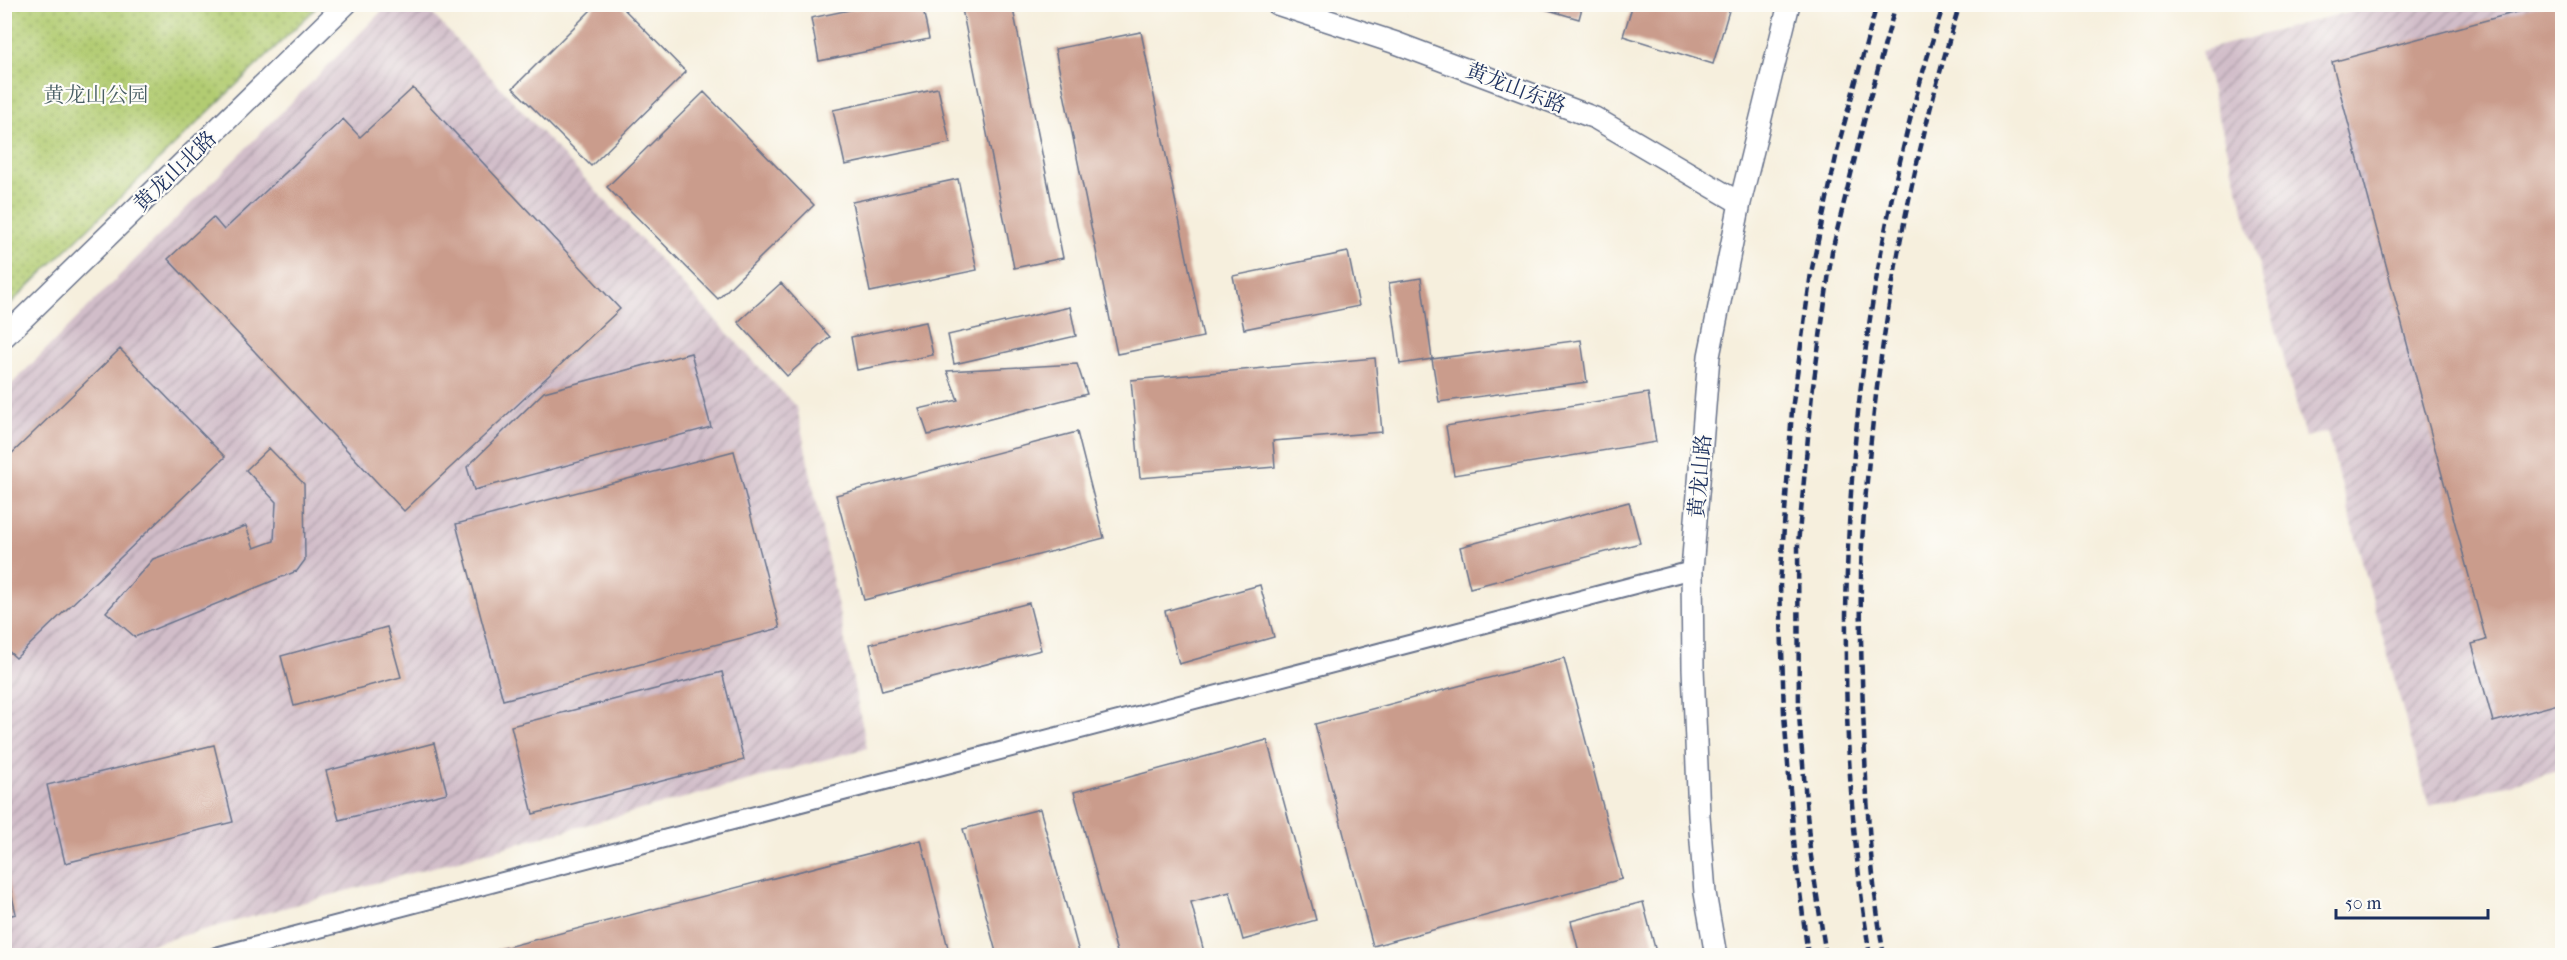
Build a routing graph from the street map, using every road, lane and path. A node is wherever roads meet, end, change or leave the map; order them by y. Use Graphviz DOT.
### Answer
graph roads {
  1 [pos="346,4"];
  2 [pos="1277,4"];
  3 [pos="1789,4"];
  4 [pos="1740,203"];
  5 [pos="4,337"];
  6 [pos="1692,570"];
  7 [pos="216,956"];
  8 [pos="1716,956"];
  1 -- 5 [label="street, 黄龙山北路"];
  2 -- 4 [label="street, 黄龙山东路"];
  3 -- 4 [label="street, 黄龙山路"];
  4 -- 6 [label="street, 黄龙山路"];
  6 -- 7 [label="street"];
  6 -- 8 [label="street, 黄龙山路"];
}
